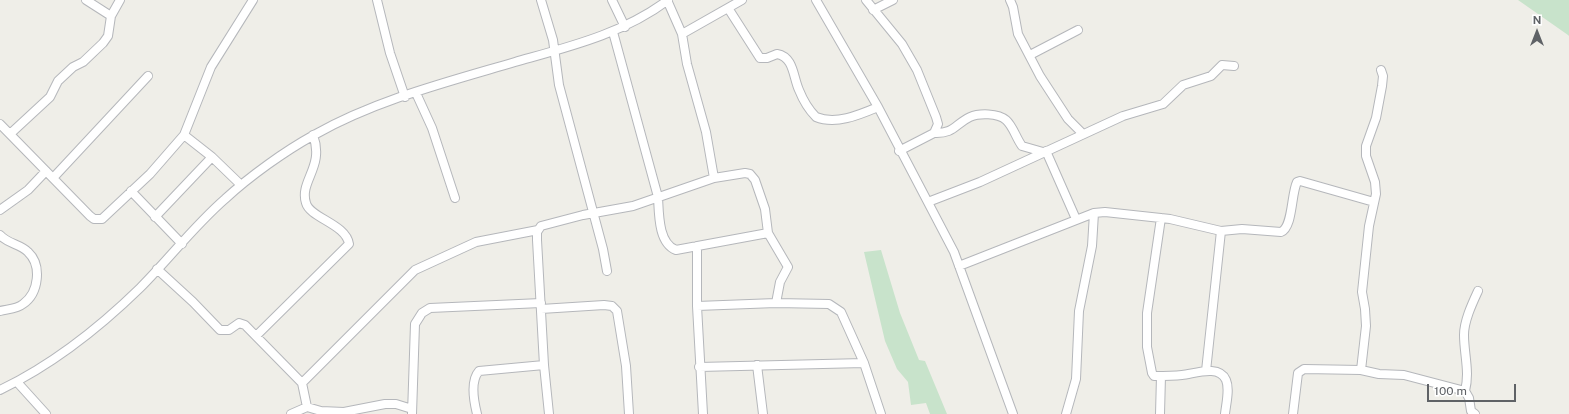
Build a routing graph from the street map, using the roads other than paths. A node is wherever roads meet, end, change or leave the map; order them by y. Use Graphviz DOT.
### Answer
graph roads {
  1 [pos="86,0"];
  2 [pos="120,0"];
  3 [pos="253,0"];
  4 [pos="376,0"];
  5 [pos="541,0"];
  6 [pos="612,0"];
  7 [pos="667,0"];
  8 [pos="742,0"];
  9 [pos="816,0"];
  10 [pos="866,0"];
  11 [pos="893,0"];
  12 [pos="1010,0"];
  13 [pos="728,8"];
  14 [pos="873,10"];
  15 [pos="112,16"];
  16 [pos="625,27"];
  17 [pos="1078,30"];
  18 [pos="613,32"];
  19 [pos="682,34"];
  20 [pos="554,51"];
  21 [pos="1030,56"];
  22 [pos="1234,66"];
  23 [pos="1381,70"];
  24 [pos="148,76"];
  25 [pos="416,93"];
  26 [pos="405,97"];
  27 [pos="878,107"];
  28 [pos="0,124"];
  29 [pos="934,133"];
  30 [pos="10,134"];
  31 [pos="1083,134"];
  32 [pos="184,135"];
  33 [pos="313,135"];
  34 [pos="899,151"];
  35 [pos="1045,152"];
  36 [pos="212,157"];
  37 [pos="46,171"];
  38 [pos="53,178"];
  39 [pos="714,178"];
  40 [pos="241,185"];
  41 [pos="131,192"];
  42 [pos="658,197"];
  43 [pos="455,198"];
  44 [pos="928,202"];
  45 [pos="1374,202"];
  46 [pos="0,210"];
  47 [pos="1094,213"];
  48 [pos="593,214"];
  49 [pos="155,217"];
  50 [pos="1161,218"];
  51 [pos="1076,219"];
  52 [pos="538,230"];
  53 [pos="1221,231"];
  54 [pos="768,233"];
  55 [pos="0,235"];
  56 [pos="182,244"];
  57 [pos="697,246"];
  58 [pos="959,266"];
  59 [pos="157,269"];
  60 [pos="607,271"];
  61 [pos="1478,292"];
  62 [pos="776,303"];
  63 [pos="541,306"];
  64 [pos="697,306"];
  65 [pos="0,311"];
  66 [pos="256,336"];
  67 [pos="864,363"];
  68 [pos="544,365"];
  69 [pos="757,365"];
  70 [pos="699,367"];
  71 [pos="1361,370"];
  72 [pos="1206,371"];
  73 [pos="1161,376"];
  74 [pos="17,382"];
  75 [pos="302,383"];
  76 [pos="0,390"];
  77 [pos="1465,391"];
  78 [pos="307,407"];
  79 [pos="412,412"];
  80 [pos="46,414"];
  81 [pos="291,414"];
  82 [pos="476,414"];
  83 [pos="549,414"];
  84 [pos="629,414"];
  85 [pos="703,414"];
  86 [pos="763,414"];
  87 [pos="881,414"];
  88 [pos="1013,414"];
  89 [pos="1066,414"];
  90 [pos="1160,414"];
  91 [pos="1225,414"];
  92 [pos="1293,414"];
  93 [pos="1475,414"];
  1 -- 15 [label="street"];
  2 -- 15 [label="street"];
  3 -- 32 [label="street"];
  4 -- 26 [label="street"];
  5 -- 20 [label="street"];
  6 -- 16 [label="street"];
  7 -- 16 [label="street"];
  7 -- 19 [label="street"];
  8 -- 13 [label="street"];
  9 -- 27 [label="street"];
  10 -- 14 [label="street"];
  11 -- 14 [label="street"];
  12 -- 21 [label="street"];
  13 -- 19 [label="street"];
  13 -- 27 [label="street"];
  14 -- 29 [label="street"];
  15 -- 30 [label="street"];
  16 -- 18 [label="street"];
  17 -- 21 [label="street"];
  18 -- 20 [label="street"];
  18 -- 42 [label="street"];
  19 -- 39 [label="street"];
  20 -- 25 [label="street"];
  20 -- 48 [label="street"];
  21 -- 31 [label="street"];
  22 -- 31 [label="street"];
  23 -- 45 [label="street"];
  24 -- 38 [label="street"];
  25 -- 26 [label="street"];
  25 -- 43 [label="street"];
  26 -- 33 [label="street"];
  27 -- 34 [label="street"];
  28 -- 30 [label="street"];
  29 -- 34 [label="street"];
  29 -- 35 [label="street"];
  30 -- 37 [label="street"];
  31 -- 35 [label="street"];
  32 -- 36 [label="street"];
  32 -- 41 [label="street"];
  33 -- 40 [label="street"];
  33 -- 66 [label="street"];
  34 -- 44 [label="street"];
  35 -- 44 [label="street"];
  35 -- 51 [label="street"];
  36 -- 40 [label="street"];
  36 -- 49 [label="street"];
  37 -- 38 [label="street"];
  37 -- 46 [label="street"];
  38 -- 41 [label="street"];
  39 -- 42 [label="street"];
  39 -- 54 [label="street"];
  40 -- 56 [label="street"];
  41 -- 49 [label="street"];
  42 -- 48 [label="street"];
  42 -- 57 [label="street"];
  44 -- 58 [label="street"];
  45 -- 53 [label="street"];
  45 -- 71 [label="street"];
  47 -- 50 [label="street"];
  47 -- 51 [label="street"];
  47 -- 89 [label="street"];
  48 -- 52 [label="street"];
  48 -- 60 [label="street"];
  49 -- 56 [label="street"];
  50 -- 53 [label="street"];
  50 -- 73 [label="street"];
  51 -- 58 [label="street"];
  52 -- 63 [label="street"];
  52 -- 75 [label="street"];
  53 -- 72 [label="street"];
  54 -- 57 [label="street"];
  54 -- 62 [label="street"];
  55 -- 65 [label="street"];
  56 -- 59 [label="street"];
  57 -- 64 [label="street"];
  58 -- 88 [label="street"];
  59 -- 66 [label="street"];
  59 -- 74 [label="street"];
  61 -- 77 [label="street"];
  62 -- 64 [label="street"];
  62 -- 67 [label="street"];
  63 -- 68 [label="street"];
  63 -- 79 [label="street"];
  63 -- 84 [label="street"];
  64 -- 70 [label="street"];
  66 -- 75 [label="street"];
  67 -- 69 [label="street"];
  67 -- 87 [label="street"];
  68 -- 82 [label="street"];
  68 -- 83 [label="street"];
  69 -- 70 [label="street"];
  69 -- 86 [label="street"];
  70 -- 85 [label="street"];
  71 -- 77 [label="street"];
  71 -- 92 [label="street"];
  72 -- 73 [label="street"];
  72 -- 91 [label="street"];
  73 -- 90 [label="street"];
  74 -- 76 [label="street"];
  74 -- 80 [label="street"];
  75 -- 78 [label="street"];
  77 -- 93 [label="street"];
  78 -- 79 [label="street"];
  78 -- 81 [label="street"];
}
